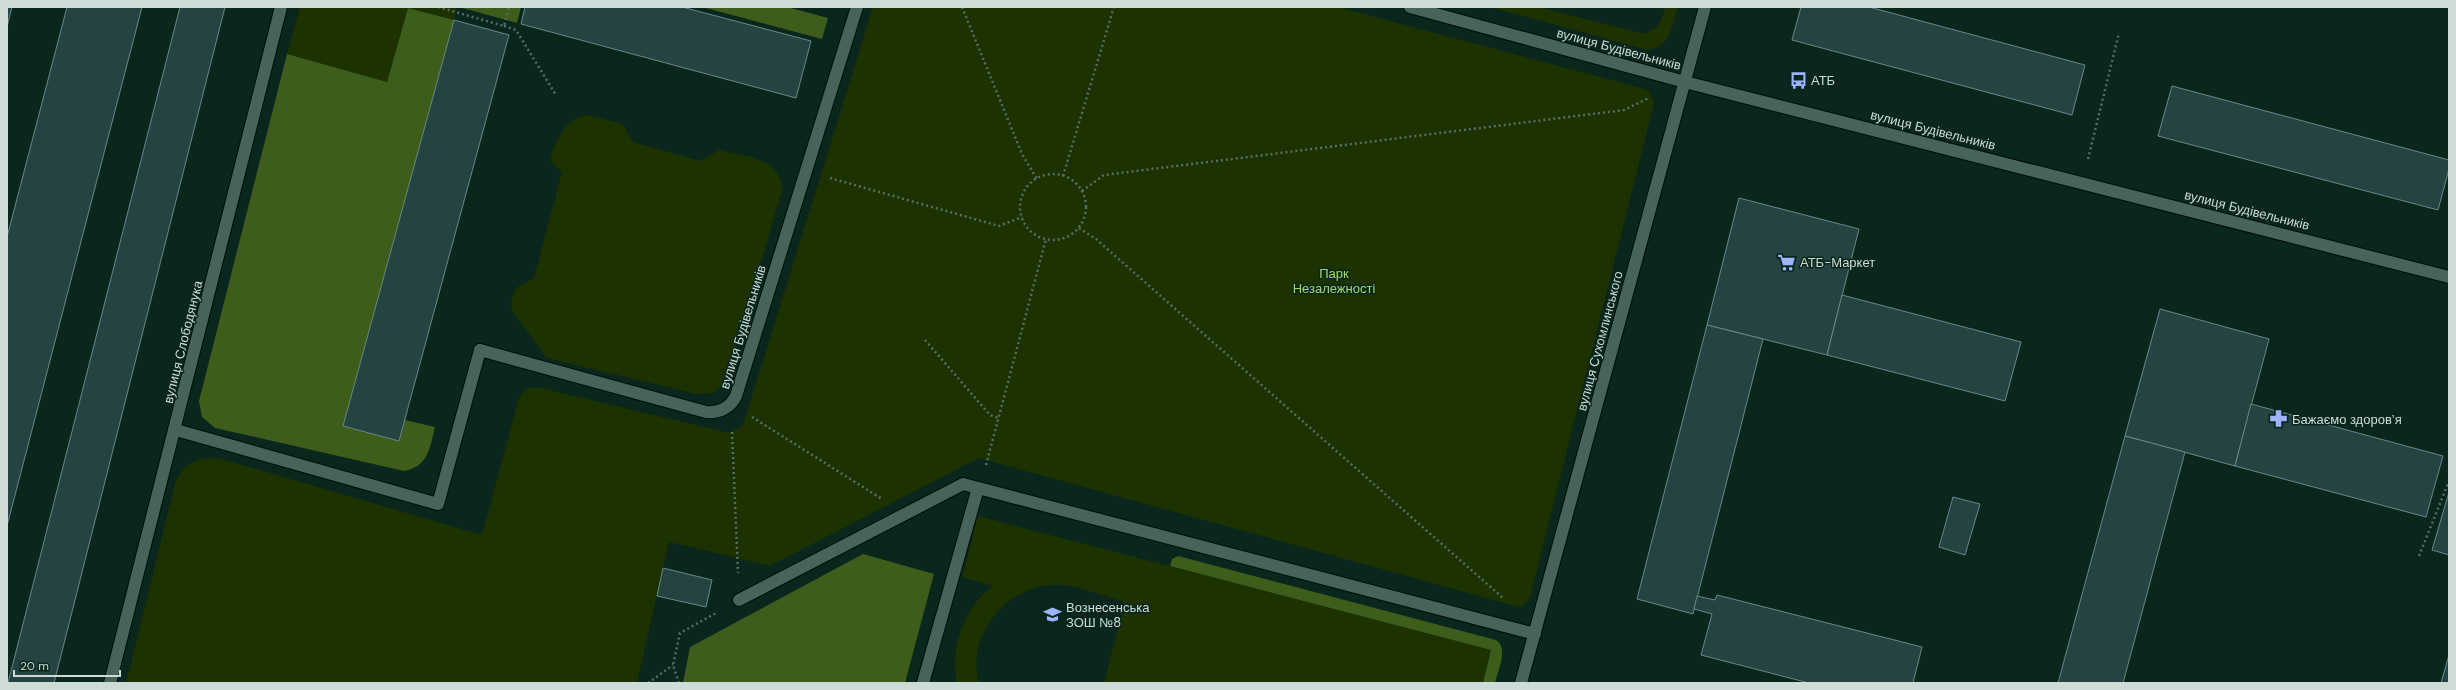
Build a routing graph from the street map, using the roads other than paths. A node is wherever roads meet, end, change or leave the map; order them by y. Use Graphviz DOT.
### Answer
graph roads {
  1 [pos="281,7"];
  2 [pos="857,7"];
  3 [pos="1410,7"];
  4 [pos="1705,7"];
  5 [pos="1685,82"];
  6 [pos="2449,277"];
  7 [pos="176,430"];
  8 [pos="978,488"];
  9 [pos="739,600"];
  10 [pos="1535,634"];
  11 [pos="110,683"];
  12 [pos="923,683"];
  13 [pos="1521,683"];
  1 -- 7 [label="street, вулиця Слободянука"];
  2 -- 7 [label="street, вулиця Будівельників"];
  3 -- 5 [label="street, вулиця Будівельників"];
  4 -- 5 [label="street, вулиця Сухомлинського"];
  5 -- 6 [label="street, вулиця Будівельників"];
  5 -- 10 [label="street, вулиця Сухомлинського"];
  7 -- 11 [label="street, вулиця Слободянука"];
  8 -- 9 [label="street"];
  8 -- 10 [label="street"];
  8 -- 12 [label="street"];
  10 -- 13 [label="street, вулиця Сухомлинського"];
}
